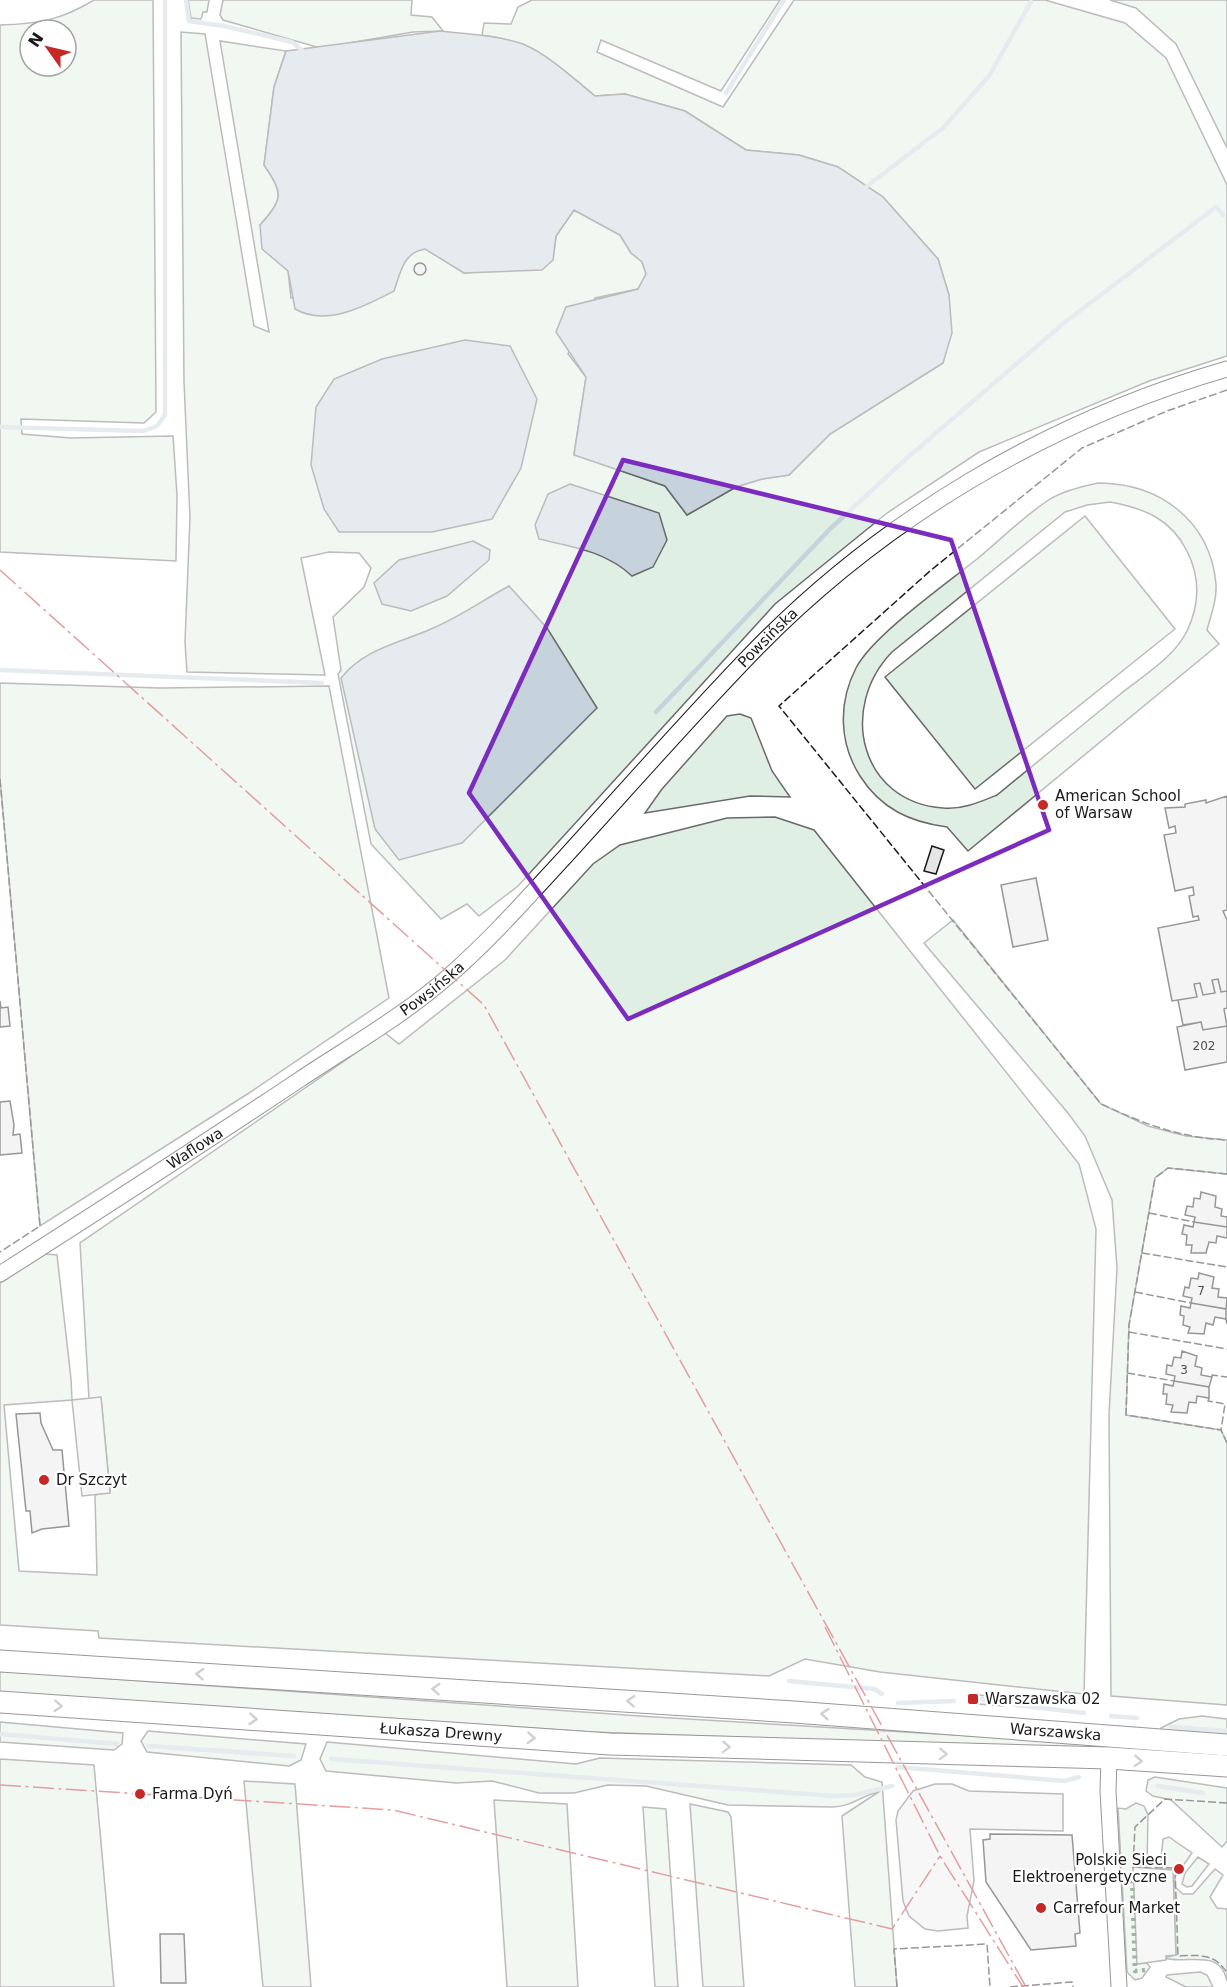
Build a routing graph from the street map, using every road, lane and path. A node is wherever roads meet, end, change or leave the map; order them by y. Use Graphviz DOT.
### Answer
graph roads {
  1 [pos="1227,369"];
  2 [pos="391,1020"];
  3 [pos="0,1274"];
  4 [pos="0,1661"];
  5 [pos="0,1702"];
  6 [pos="1227,1745"];
  7 [pos="885,1752"];
  8 [pos="1109,1758"];
  9 [pos="1227,1766"];
  10 [pos="1119,1987"];
  1 -- 2 [label="street, Powsińska"];
  2 -- 3 [label="street, Waflowa"];
  6 -- 4 [label="main road, Warszawska, one-way"];
  5 -- 7 [label="main road, Łukasza Drewny, one-way"];
  7 -- 8 [label="main road, Warszawska, one-way"];
  8 -- 9 [label="main road, Warszawska, one-way"];
  8 -- 10 [label="street"];
}
